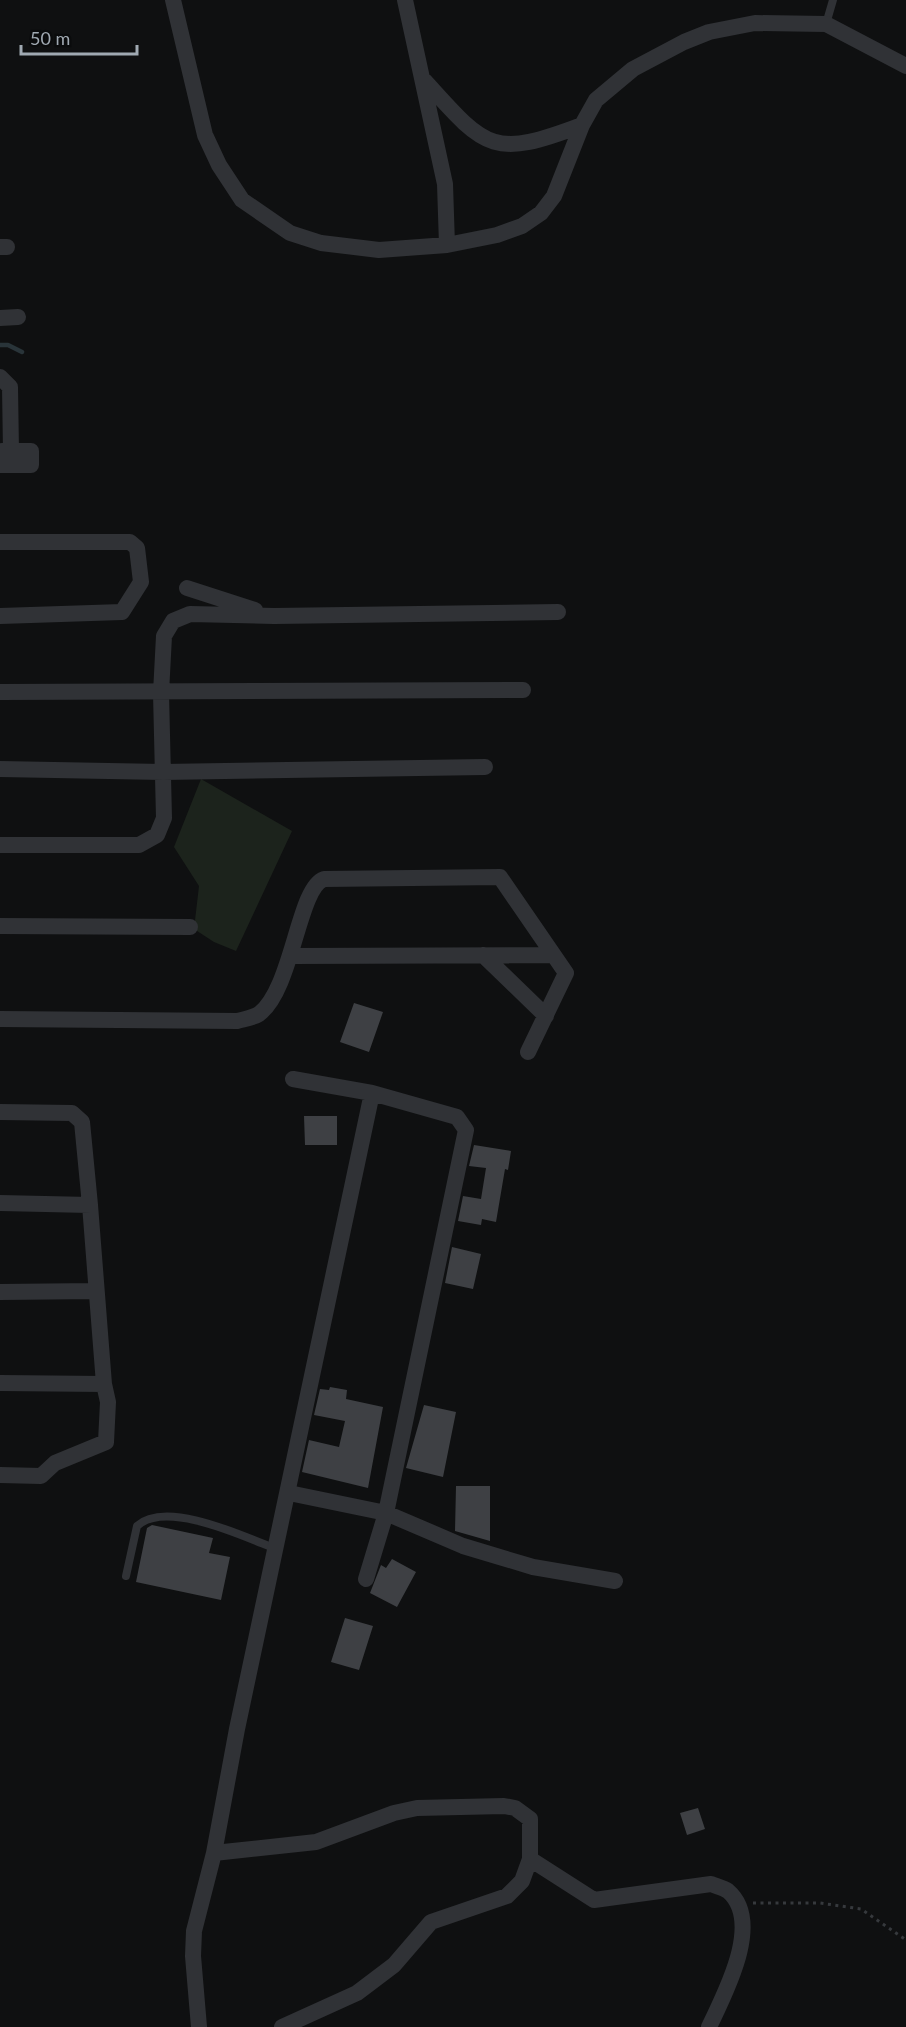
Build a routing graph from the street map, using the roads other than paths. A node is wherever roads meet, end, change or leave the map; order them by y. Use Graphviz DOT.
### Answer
graph roads {
  1 [pos="173,0"];
  2 [pos="405,0"];
  3 [pos="832,0"];
  4 [pos="826,24"];
  5 [pos="906,66"];
  6 [pos="424,79"];
  7 [pos="582,125"];
  8 [pos="447,245"];
  9 [pos="18,317"];
  10 [pos="0,318"];
  11 [pos="0,377"];
  12 [pos="5,451"];
  13 [pos="0,465"];
  14 [pos="0,542"];
  15 [pos="187,588"];
  16 [pos="558,612"];
  17 [pos="0,616"];
  18 [pos="274,616"];
  19 [pos="523,690"];
  20 [pos="0,692"];
  21 [pos="161,693"];
  22 [pos="485,767"];
  23 [pos="0,769"];
  24 [pos="163,772"];
  25 [pos="0,845"];
  26 [pos="0,926"];
  27 [pos="190,927"];
  28 [pos="483,955"];
  29 [pos="553,955"];
  30 [pos="292,956"];
  31 [pos="546,1017"];
  32 [pos="0,1019"];
  33 [pos="528,1052"];
  34 [pos="293,1079"];
  35 [pos="372,1093"];
  36 [pos="0,1112"];
  37 [pos="0,1203"];
  38 [pos="90,1205"];
  39 [pos="96,1291"];
  40 [pos="0,1292"];
  41 [pos="0,1383"];
  42 [pos="104,1384"];
  43 [pos="0,1475"];
  44 [pos="289,1493"];
  45 [pos="386,1513"];
  46 [pos="277,1549"];
  47 [pos="126,1576"];
  48 [pos="366,1579"];
  49 [pos="615,1581"];
  50 [pos="214,1853"];
  51 [pos="530,1859"];
  52 [pos="198,2027"];
  53 [pos="282,2027"];
  54 [pos="709,2027"];
  1 -- 8 [label="street"];
  2 -- 6 [label="street"];
  3 -- 4 [label="lane"];
  4 -- 5 [label="street"];
  4 -- 7 [label="street"];
  6 -- 7 [label="street"];
  6 -- 8 [label="street"];
  7 -- 8 [label="street"];
  9 -- 10 [label="street"];
  11 -- 12 [label="street"];
  12 -- 13 [label="street"];
  14 -- 17 [label="street"];
  15 -- 18 [label="street"];
  16 -- 18 [label="street"];
  18 -- 21 [label="street"];
  19 -- 21 [label="street"];
  20 -- 21 [label="street"];
  21 -- 24 [label="street"];
  22 -- 24 [label="street"];
  23 -- 24 [label="street"];
  24 -- 25 [label="street"];
  26 -- 27 [label="street"];
  28 -- 29 [label="street"];
  28 -- 30 [label="street"];
  28 -- 31 [label="street"];
  29 -- 30 [label="street"];
  29 -- 31 [label="street"];
  30 -- 32 [label="street"];
  31 -- 33 [label="street"];
  34 -- 35 [label="street"];
  35 -- 44 [label="street"];
  35 -- 45 [label="street"];
  36 -- 38 [label="street"];
  37 -- 38 [label="street"];
  38 -- 39 [label="street"];
  39 -- 40 [label="street"];
  39 -- 42 [label="street"];
  41 -- 42 [label="street"];
  42 -- 43 [label="street"];
  44 -- 45 [label="street"];
  44 -- 46 [label="street"];
  45 -- 48 [label="street"];
  45 -- 49 [label="street"];
  46 -- 47 [label="lane"];
  46 -- 50 [label="street"];
  50 -- 51 [label="street"];
  50 -- 52 [label="street"];
  51 -- 53 [label="street"];
  51 -- 54 [label="street"];
}
